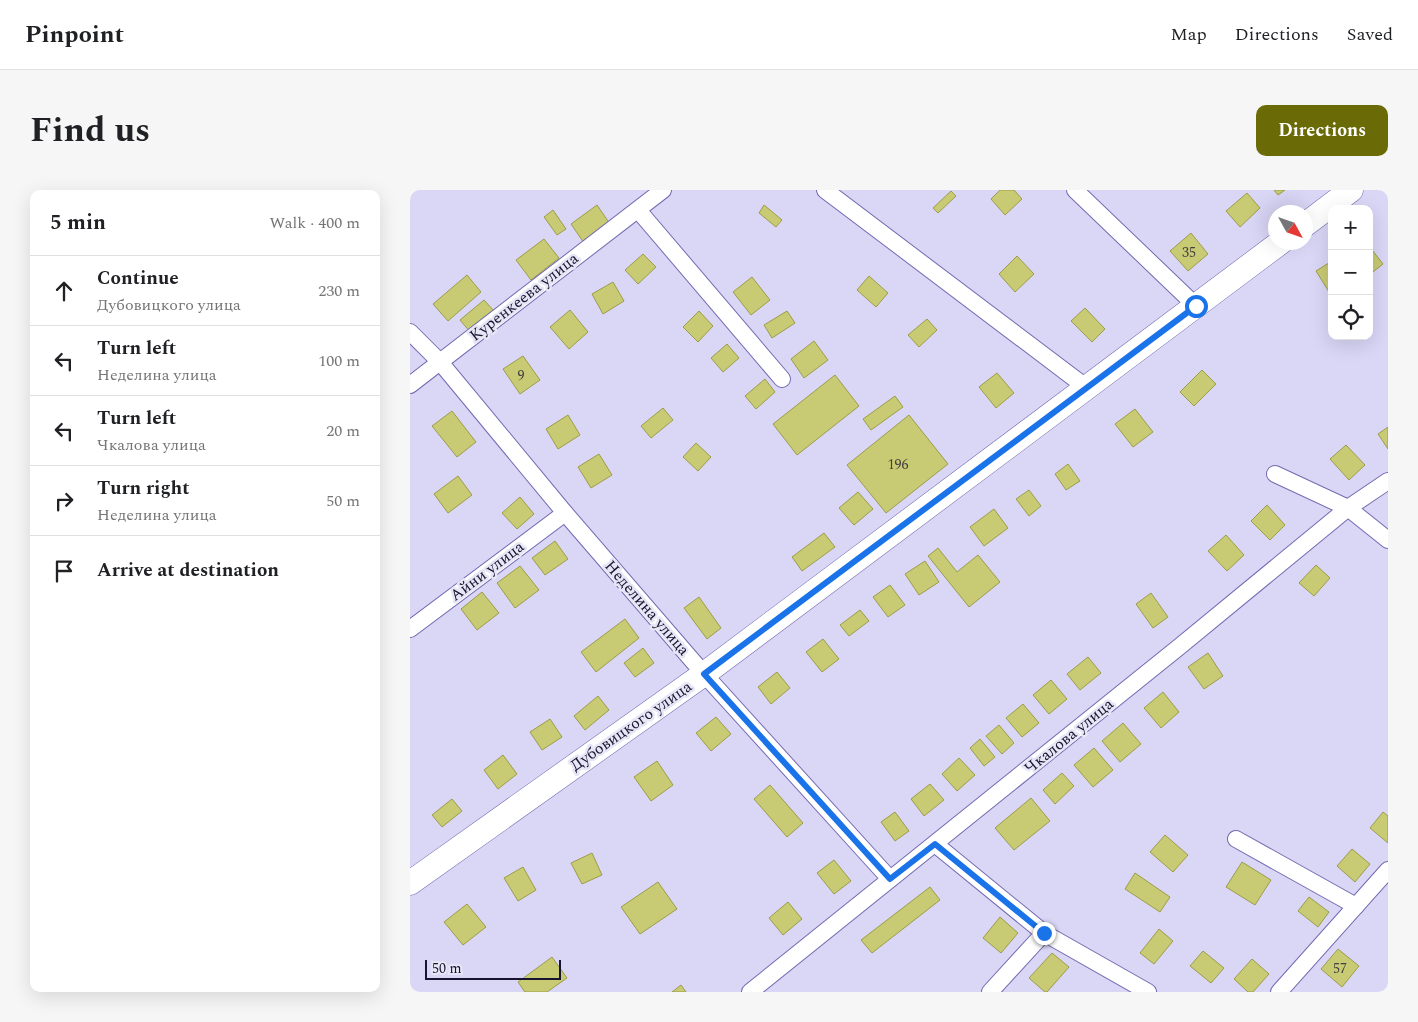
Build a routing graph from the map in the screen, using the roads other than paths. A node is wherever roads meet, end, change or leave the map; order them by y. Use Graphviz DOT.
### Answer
graph roads {
  1 [pos="663,190"];
  2 [pos="825,190"];
  3 [pos="1075,190"];
  4 [pos="1351,190"];
  5 [pos="638,210"];
  6 [pos="1313,219"];
  7 [pos="1270,250"];
  8 [pos="1196,306"];
  9 [pos="410,332"];
  10 [pos="440,362"];
  11 [pos="782,379"];
  12 [pos="410,385"];
  13 [pos="1087,388"];
  14 [pos="1275,474"];
  15 [pos="1388,481"];
  16 [pos="1348,508"];
  17 [pos="565,513"];
  18 [pos="1388,540"];
  19 [pos="410,629"];
  20 [pos="704,674"];
  21 [pos="1236,839"];
  22 [pos="935,844"];
  23 [pos="1388,870"];
  24 [pos="890,879"];
  25 [pos="410,883"];
  26 [pos="1356,906"];
  27 [pos="1044,933"];
  28 [pos="750,992"];
  29 [pos="990,992"];
  30 [pos="1148,992"];
  31 [pos="1279,992"];
  1 -- 5 [label="street, Куренкеева улица"];
  2 -- 13 [label="street"];
  3 -- 8 [label="street"];
  4 -- 6 [label="street"];
  5 -- 10 [label="street, Куренкеева улица"];
  5 -- 11 [label="street"];
  7 -- 8 [label="street, Дубовицкого улица"];
  8 -- 13 [label="street, Дубовицкого улица"];
  9 -- 10 [label="street, Неделина улица"];
  10 -- 12 [label="street, Куренкеева улица"];
  10 -- 17 [label="street, Неделина улица"];
  13 -- 20 [label="street, Дубовицкого улица"];
  14 -- 16 [label="street"];
  15 -- 16 [label="street, Чкалова улица"];
  16 -- 18 [label="street"];
  16 -- 22 [label="street, Чкалова улица"];
  17 -- 19 [label="street, Айни улица"];
  17 -- 20 [label="street, Неделина улица"];
  20 -- 24 [label="street, Неделина улица"];
  20 -- 25 [label="street, Дубовицкого улица"];
  21 -- 26 [label="street"];
  22 -- 24 [label="street, Чкалова улица"];
  22 -- 27 [label="street"];
  23 -- 26 [label="street"];
  24 -- 28 [label="street, Чкалова улица"];
  26 -- 31 [label="street"];
  27 -- 29 [label="street"];
  27 -- 30 [label="street"];
}
